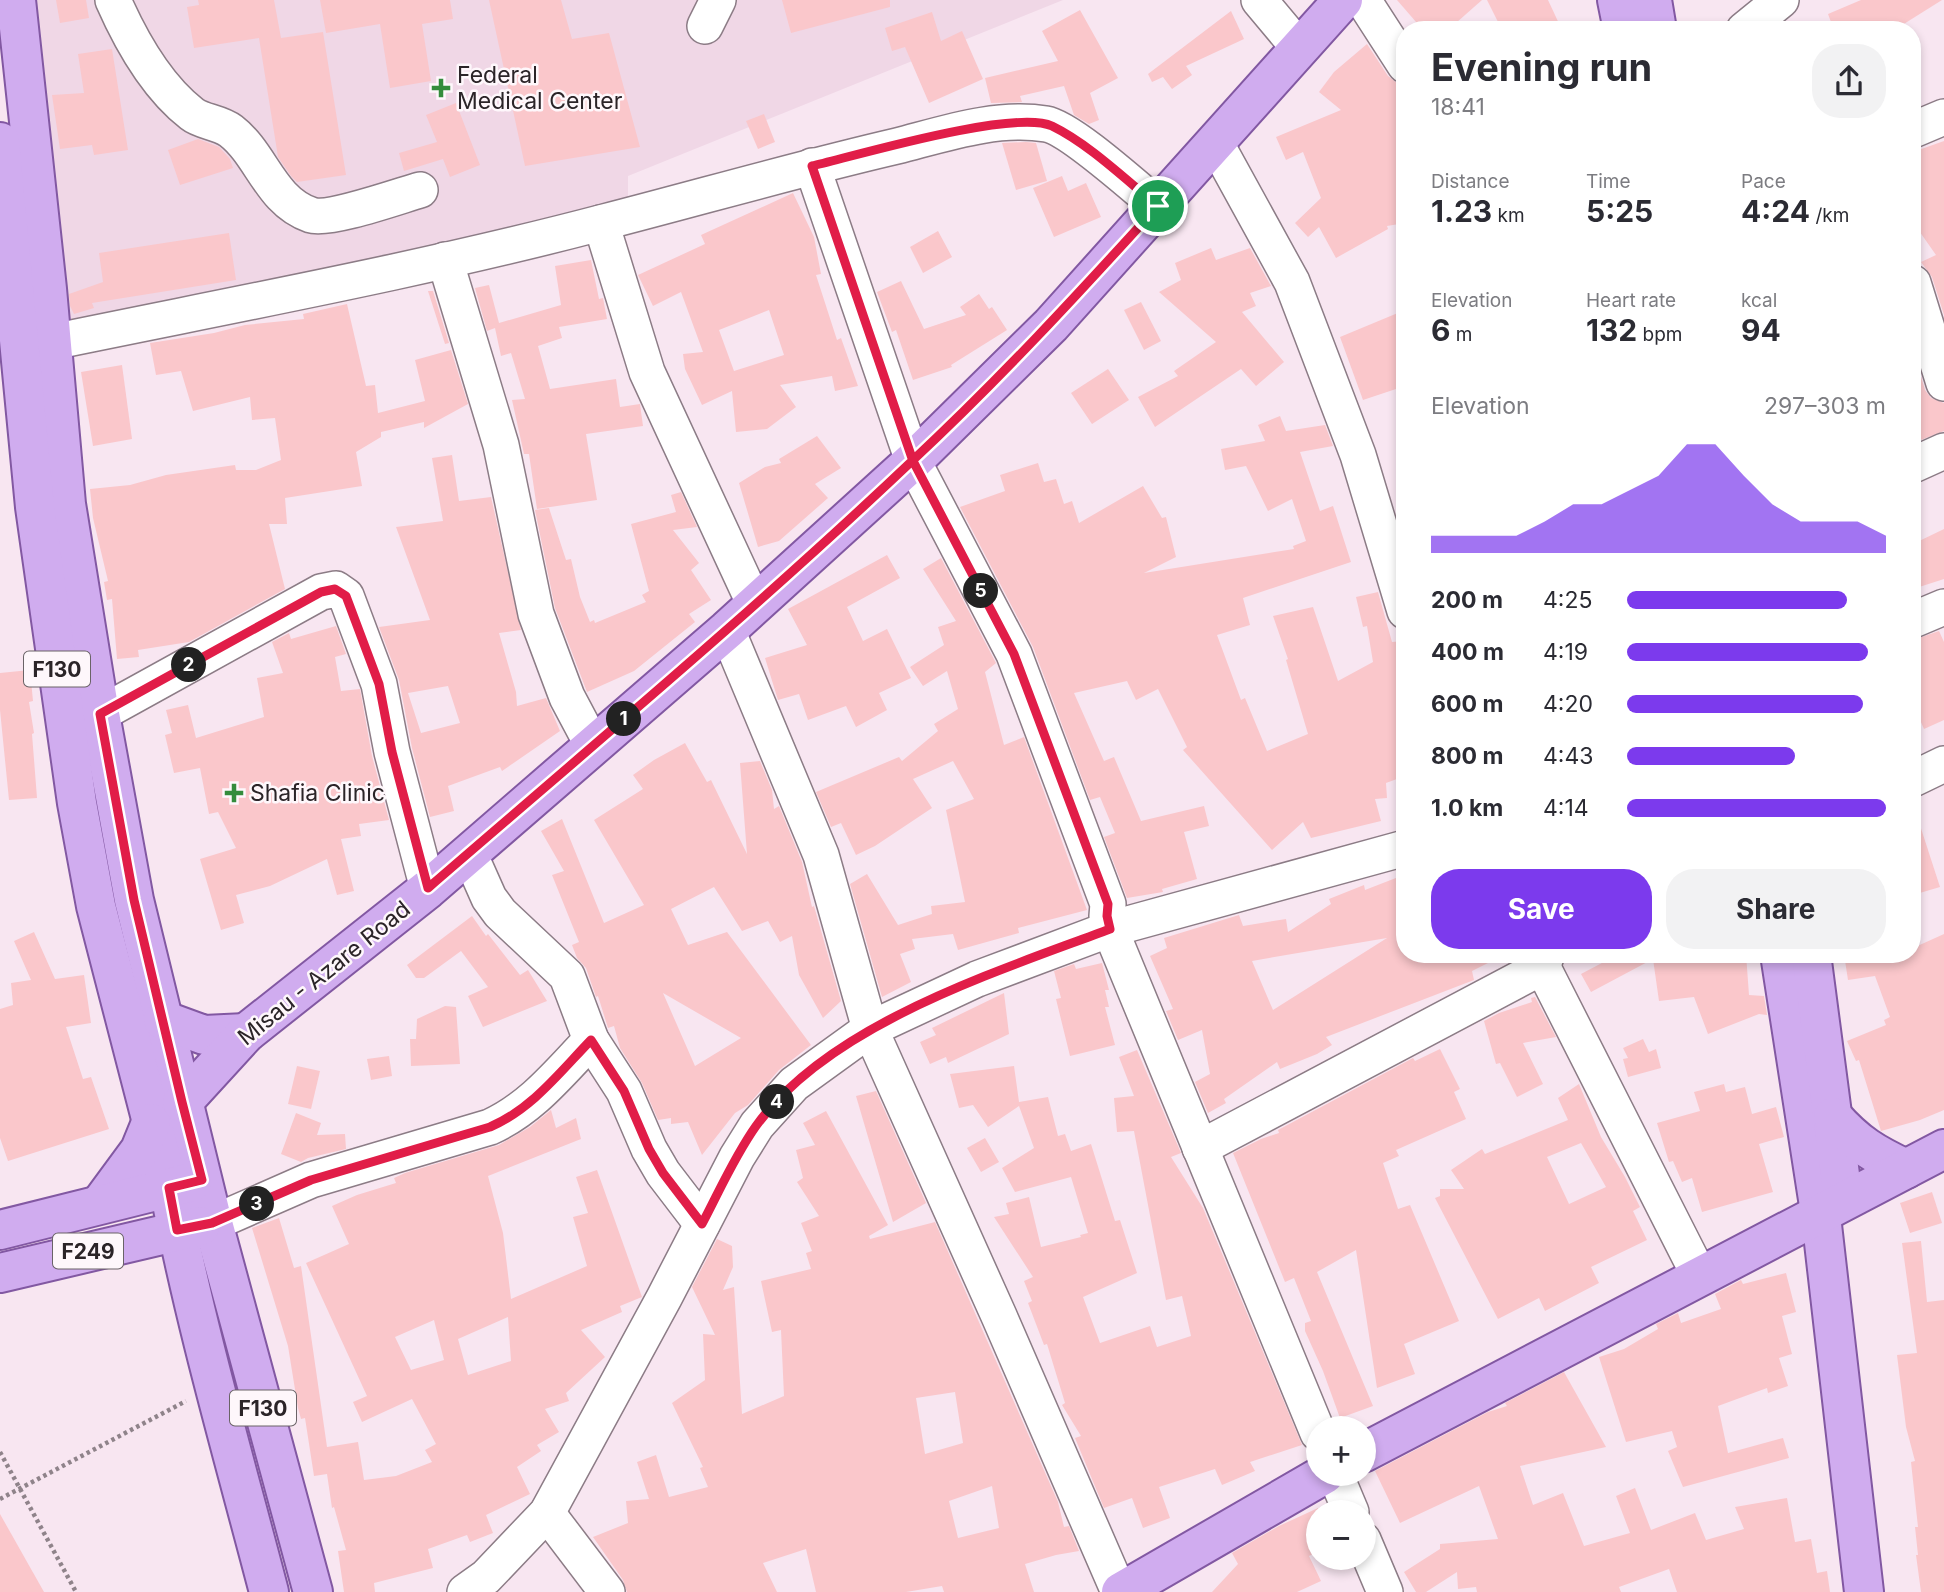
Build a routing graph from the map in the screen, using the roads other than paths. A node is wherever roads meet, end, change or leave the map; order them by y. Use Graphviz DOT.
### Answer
graph roads {
  1 [pos="16,0"];
  2 [pos="113,0"];
  3 [pos="1259,0"];
  4 [pos="1343,0"];
  5 [pos="1363,0"];
  6 [pos="1617,0"];
  7 [pos="1651,0"];
  8 [pos="1781,0"];
  9 [pos="1621,21"];
  10 [pos="1655,21"];
  11 [pos="1755,21"];
  12 [pos="1300,48"];
  13 [pos="1396,51"];
  14 [pos="1944,117"];
  15 [pos="1921,127"];
  16 [pos="0,142"];
  17 [pos="1215,142"];
  18 [pos="812,166"];
  19 [pos="420,190"];
  20 [pos="1158,206"];
  21 [pos="601,223"];
  22 [pos="445,260"];
  23 [pos="1922,297"];
  24 [pos="24,347"];
  25 [pos="1944,383"];
  26 [pos="1944,451"];
  27 [pos="913,461"];
  28 [pos="1921,461"];
  29 [pos="1396,581"];
  30 [pos="1944,607"];
  31 [pos="741,617"];
  32 [pos="1921,617"];
  33 [pos="100,714"];
  34 [pos="593,746"];
  35 [pos="1944,764"];
  36 [pos="1921,775"];
  37 [pos="1396,850"];
  38 [pos="468,853"];
  39 [pos="428,888"];
  40 [pos="1110,929"];
  41 [pos="1533,963"];
  42 [pos="1544,963"];
  43 [pos="1782,963"];
  44 [pos="1812,963"];
  45 [pos="163,1020"];
  46 [pos="870,1029"];
  47 [pos="246,1033"];
  48 [pos="591,1040"];
  49 [pos="166,1113"];
  50 [pos="1833,1116"];
  51 [pos="1200,1148"];
  52 [pos="1944,1149"];
  53 [pos="1906,1170"];
  54 [pos="185,1184"];
  55 [pos="101,1203"];
  56 [pos="1832,1206"];
  57 [pos="702,1224"];
  58 [pos="195,1227"];
  59 [pos="0,1230"];
  60 [pos="0,1273"];
  61 [pos="1699,1275"];
  62 [pos="1311,1416"];
  63 [pos="1376,1446"];
  64 [pos="1306,1485"];
  65 [pos="547,1513"];
  66 [pos="1376,1570"];
  67 [pos="269,1592"];
  68 [pos="313,1592"];
  69 [pos="465,1592"];
  70 [pos="607,1592"];
  71 [pos="1120,1592"];
  72 [pos="1385,1592"];
  73 [pos="1864,1592"];
  74 [pos="1890,1592"];
  1 -- 24 [label="main road, F130"];
  2 -- 19 [label="street"];
  3 -- 12 [label="street"];
  4 -- 12 [label="main road, Misau - Azare Road"];
  5 -- 13 [label="street"];
  6 -- 9 [label="main road"];
  7 -- 10 [label="main road"];
  8 -- 11 [label="street"];
  12 -- 17 [label="main road, Misau - Azare Road"];
  14 -- 15 [label="street"];
  16 -- 24 [label="main road, F130"];
  17 -- 20 [label="main road, Misau - Azare Road"];
  17 -- 29 [label="street"];
  18 -- 20 [label="street"];
  18 -- 21 [label="street"];
  18 -- 27 [label="street"];
  20 -- 27 [label="main road, Misau - Azare Road"];
  21 -- 22 [label="street"];
  21 -- 31 [label="street"];
  22 -- 24 [label="street"];
  22 -- 34 [label="street"];
  23 -- 25 [label="street"];
  24 -- 33 [label="main road, F130"];
  24 -- 49 [label="main road, F130"];
  26 -- 28 [label="street"];
  27 -- 31 [label="main road, Misau - Azare Road"];
  27 -- 40 [label="street"];
  30 -- 32 [label="street"];
  31 -- 34 [label="main road, Misau - Azare Road"];
  31 -- 46 [label="street"];
  33 -- 39 [label="street"];
  33 -- 45 [label="main road, F130"];
  34 -- 38 [label="main road, Misau - Azare Road"];
  35 -- 36 [label="street"];
  37 -- 40 [label="street"];
  38 -- 39 [label="main road, Misau - Azare Road"];
  38 -- 48 [label="street"];
  39 -- 47 [label="main road, Misau - Azare Road"];
  40 -- 46 [label="street"];
  40 -- 51 [label="street"];
  41 -- 51 [label="street"];
  42 -- 61 [label="street"];
  43 -- 56 [label="main road"];
  44 -- 50 [label="main road"];
  45 -- 47 [label="main road"];
  45 -- 49 [label="main road, F130"];
  46 -- 57 [label="street"];
  46 -- 71 [label="street"];
  47 -- 49 [label="main road, Misau - Azare Road"];
  48 -- 57 [label="street"];
  48 -- 58 [label="street"];
  49 -- 54 [label="main road, F130"];
  49 -- 55 [label="main road, Misau - Azare Road"];
  50 -- 53 [label="main road"];
  50 -- 56 [label="main road"];
  51 -- 62 [label="street"];
  52 -- 53 [label="main road"];
  53 -- 56 [label="main road"];
  54 -- 55 [label="main road, F249"];
  54 -- 58 [label="main road, F130"];
  55 -- 59 [label="main road, F249"];
  56 -- 61 [label="main road"];
  56 -- 73 [label="main road"];
  56 -- 74 [label="main road"];
  57 -- 65 [label="street"];
  58 -- 60 [label="main road, F249"];
  58 -- 67 [label="main road, F130"];
  58 -- 68 [label="main road, F130"];
  61 -- 63 [label="main road"];
  64 -- 71 [label="main road"];
  65 -- 69 [label="street"];
  65 -- 70 [label="street"];
  66 -- 72 [label="street"];
}
